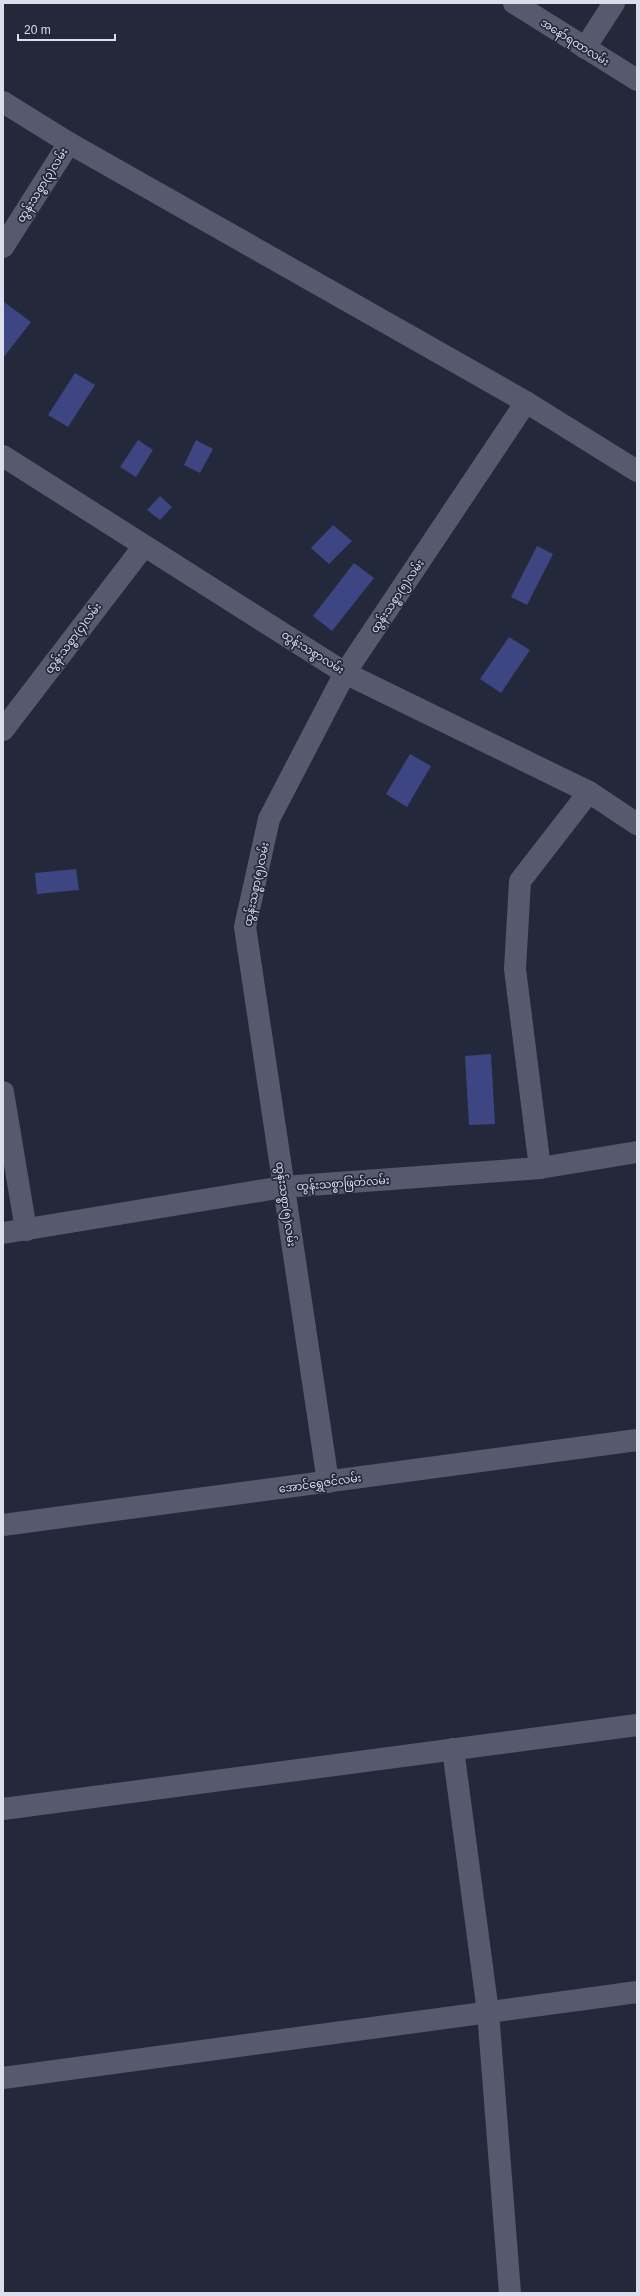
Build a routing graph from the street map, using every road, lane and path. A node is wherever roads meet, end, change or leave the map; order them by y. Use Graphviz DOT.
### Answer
graph roads {
  1 [pos="514,3"];
  2 [pos="614,3"];
  3 [pos="585,48"];
  4 [pos="637,80"];
  5 [pos="3,102"];
  6 [pos="69,143"];
  7 [pos="3,248"];
  8 [pos="526,402"];
  9 [pos="3,456"];
  10 [pos="637,471"];
  11 [pos="144,546"];
  12 [pos="345,673"];
  13 [pos="3,730"];
  14 [pos="589,792"];
  15 [pos="637,824"];
  16 [pos="3,1092"];
  17 [pos="637,1152"];
  18 [pos="540,1168"];
  19 [pos="283,1187"];
  20 [pos="26,1230"];
  21 [pos="3,1233"];
  22 [pos="637,1440"];
  23 [pos="328,1482"];
  24 [pos="3,1525"];
  25 [pos="637,1725"];
  26 [pos="453,1749"];
  27 [pos="3,1809"];
  28 [pos="637,1992"];
  29 [pos="488,2012"];
  30 [pos="3,2078"];
  31 [pos="510,2293"];
  1 -- 3 [label="street, အနော်ရထာလမ်း"];
  2 -- 3 [label="street"];
  3 -- 4 [label="street, အနော်ရထာလမ်း"];
  5 -- 6 [label="street"];
  6 -- 7 [label="street, ထွန်းသစ္စာ(၃)လမ်း"];
  6 -- 8 [label="street"];
  8 -- 10 [label="street"];
  8 -- 12 [label="street, ထွန်းသစ္စာ(၅)လမ်း"];
  9 -- 11 [label="street, ထွန်းသစ္စာလမ်း"];
  11 -- 12 [label="street, ထွန်းသစ္စာလမ်း"];
  11 -- 13 [label="street, ထွန်းသစ္စာ(၄)လမ်း"];
  12 -- 14 [label="street, ထွန်းသစ္စာလမ်း"];
  12 -- 19 [label="street, ထွန်းသစ္စာ(၅)လမ်း"];
  14 -- 15 [label="street, ထွန်းသစ္စာလမ်း"];
  14 -- 18 [label="street"];
  16 -- 20 [label="street"];
  17 -- 18 [label="street, ထွန်းသစ္စာဖြတ်လမ်း"];
  18 -- 19 [label="street, ထွန်းသစ္စာဖြတ်လမ်း"];
  19 -- 20 [label="street, ထွန်းသစ္စာဖြတ်လမ်း"];
  19 -- 23 [label="street, ထွန်းသစ္စာ(၅)လမ်း"];
  20 -- 21 [label="street, ထွန်းသစ္စာဖြတ်လမ်း"];
  22 -- 23 [label="street, အောင်ရွှေဇင်လမ်း"];
  23 -- 24 [label="street, အောင်ရွှေဇင်လမ်း"];
  25 -- 26 [label="street"];
  26 -- 27 [label="street"];
  26 -- 29 [label="street"];
  28 -- 29 [label="street"];
  29 -- 30 [label="street"];
  29 -- 31 [label="street"];
}
